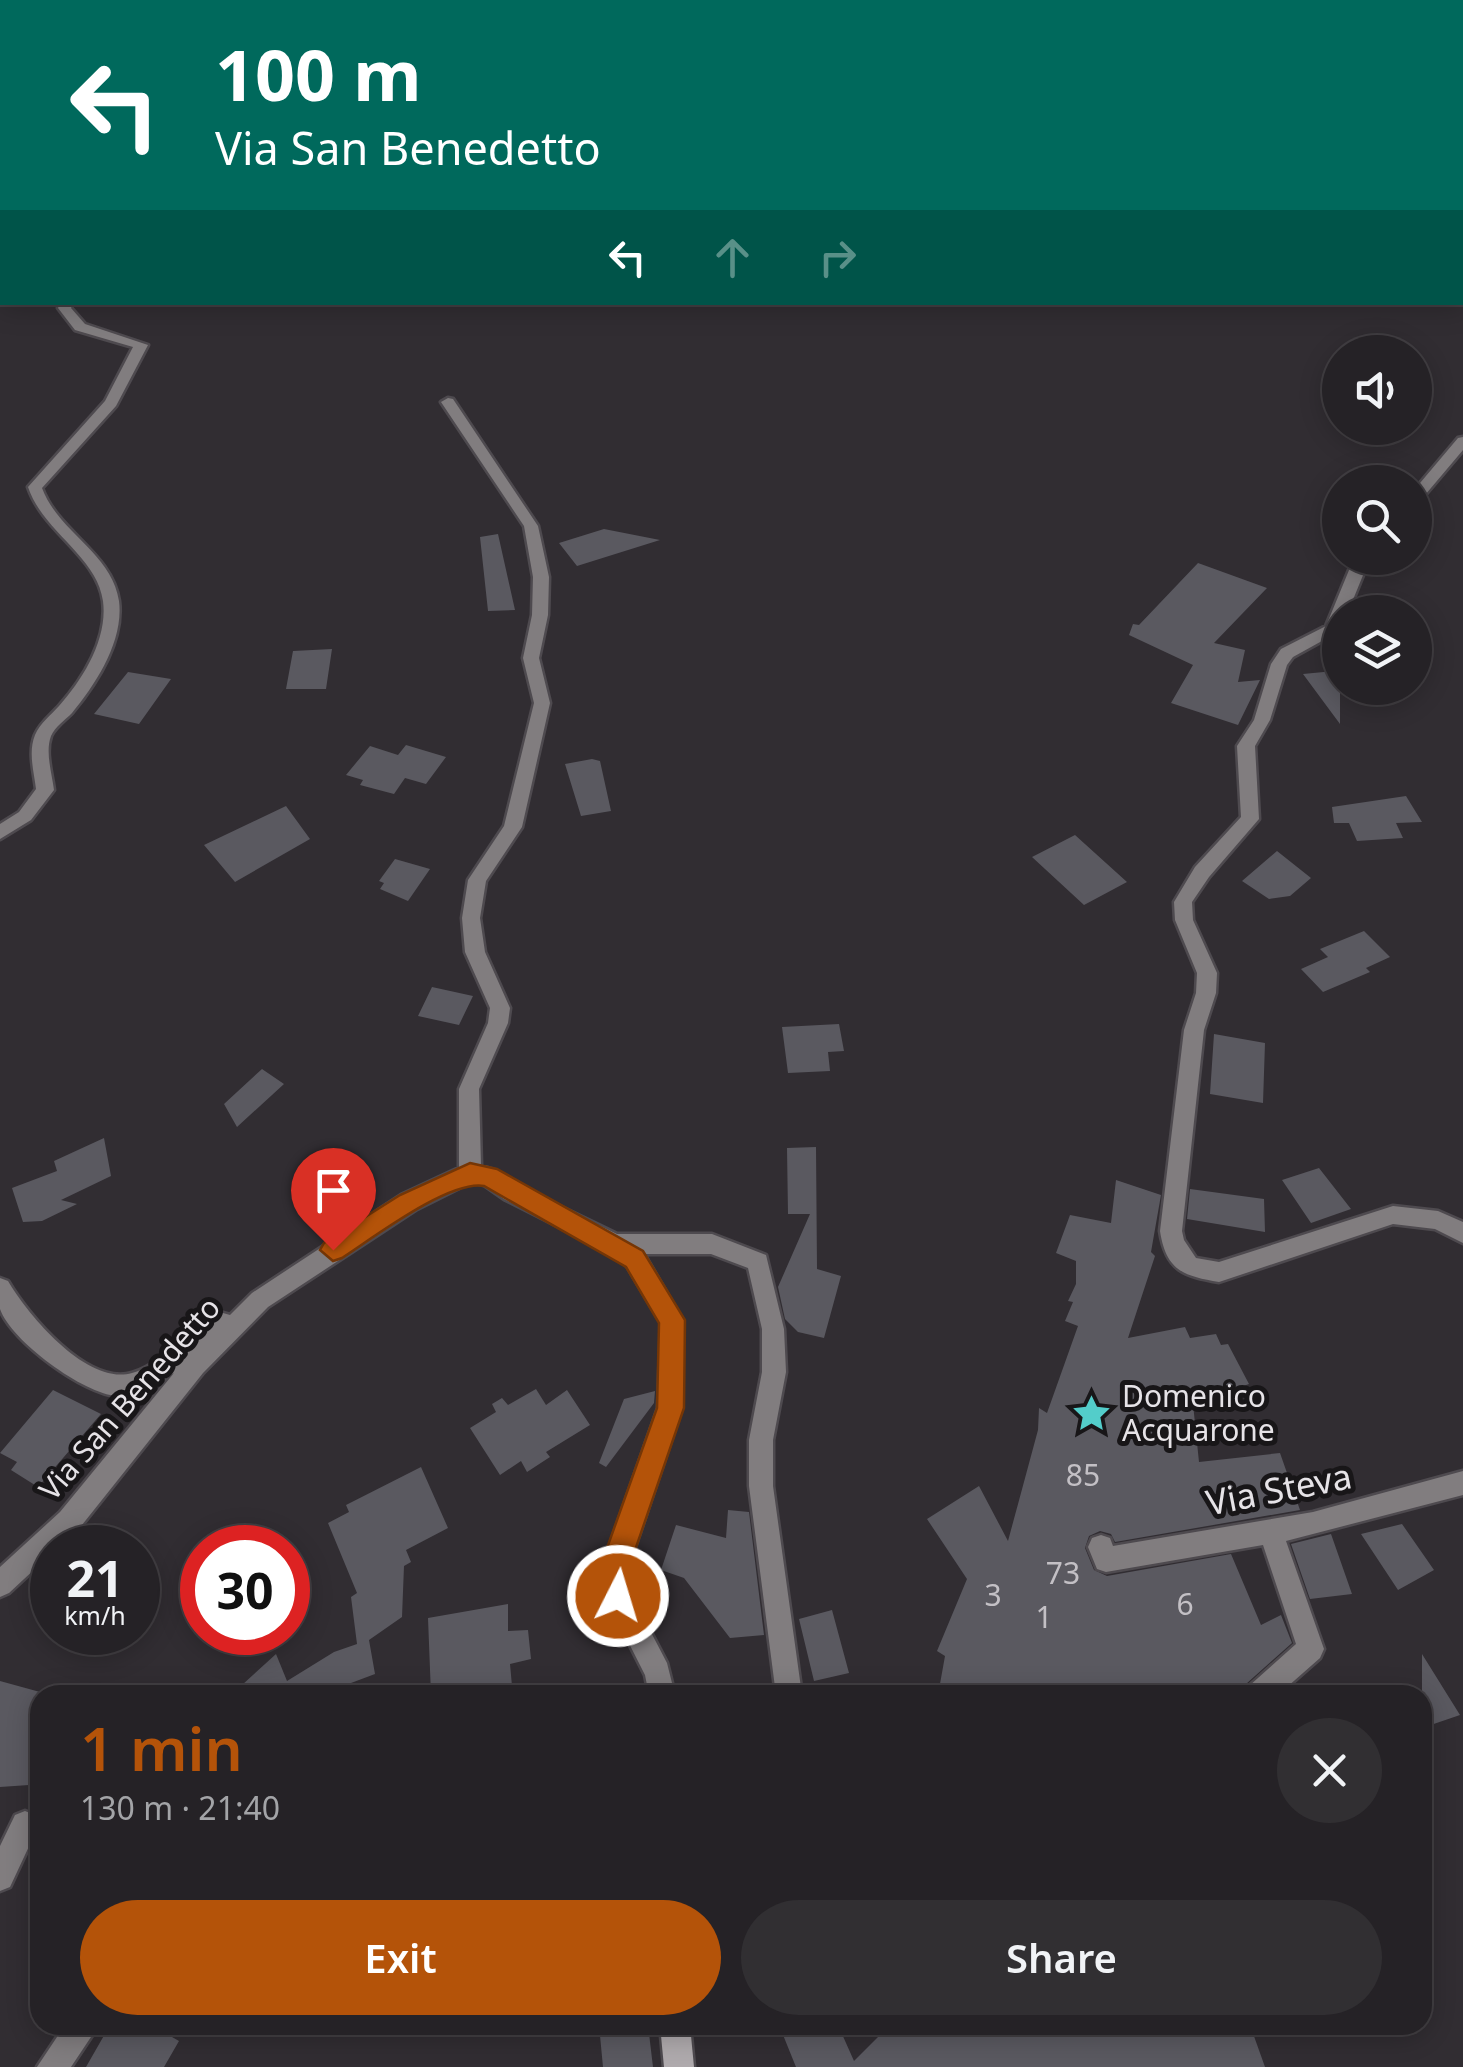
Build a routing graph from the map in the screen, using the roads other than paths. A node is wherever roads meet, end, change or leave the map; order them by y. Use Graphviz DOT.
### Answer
graph roads {
  1 [pos="66,305"];
  2 [pos="448,402"];
  3 [pos="1463,441"];
  4 [pos="1432,478"];
  5 [pos="1355,575"];
  6 [pos="0,834"];
  7 [pos="470,1173"];
  8 [pos="1463,1233"];
  9 [pos="615,1244"];
  10 [pos="0,1288"];
  11 [pos="260,1300"];
  12 [pos="1463,1483"];
  13 [pos="1270,1530"];
  14 [pos="1104,1554"];
  15 [pos="0,1584"];
  16 [pos="660,1685"];
  17 [pos="789,1685"];
  18 [pos="1270,1685"];
  19 [pos="24,1825"];
  20 [pos="0,1876"];
  21 [pos="76,2035"];
  22 [pos="676,2035"];
  23 [pos="52,2067"];
  24 [pos="679,2067"];
  1 -- 6 [label="street"];
  2 -- 7 [label="street"];
  3 -- 4 [label="street"];
  5 -- 8 [label="street"];
  7 -- 9 [label="street"];
  7 -- 11 [label="street, Via San Benedetto"];
  9 -- 16 [label="street"];
  9 -- 17 [label="street"];
  10 -- 11 [label="street"];
  11 -- 15 [label="street, Via San Benedetto"];
  12 -- 13 [label="street, Via Steva"];
  13 -- 14 [label="street, Via Steva"];
  13 -- 18 [label="street"];
  19 -- 20 [label="street"];
  21 -- 23 [label="street"];
  22 -- 24 [label="street"];
}
